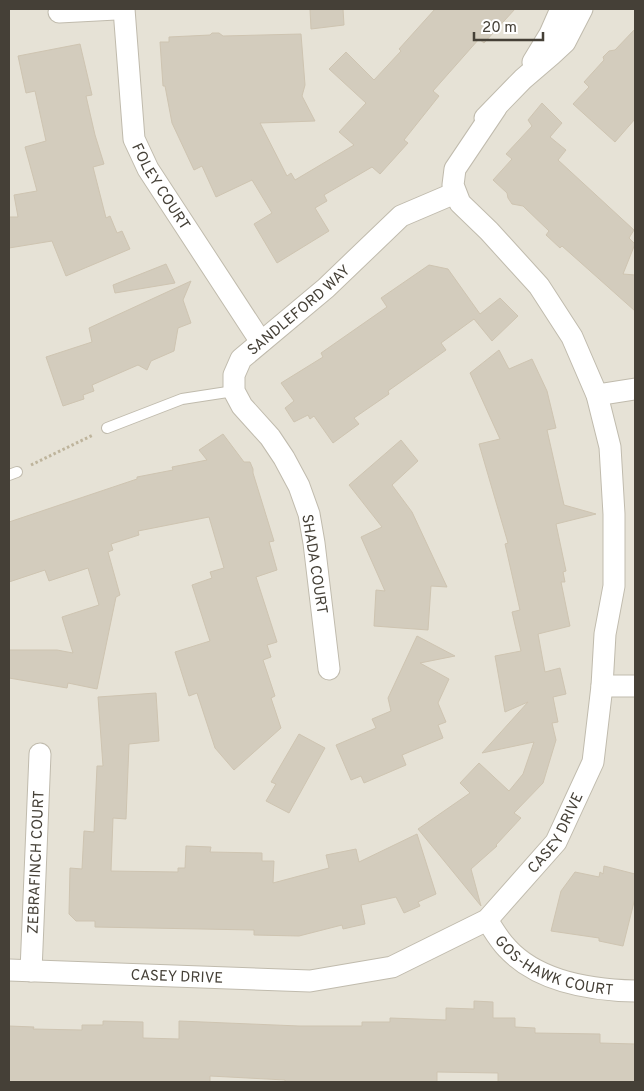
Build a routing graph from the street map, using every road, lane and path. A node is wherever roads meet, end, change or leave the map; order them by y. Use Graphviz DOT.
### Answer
graph roads {
  1 [pos="116,9"];
  2 [pos="124,9"];
  3 [pos="561,9"];
  4 [pos="582,9"];
  5 [pos="59,12"];
  6 [pos="522,79"];
  7 [pos="449,196"];
  8 [pos="261,342"];
  9 [pos="635,389"];
  10 [pos="234,391"];
  11 [pos="597,395"];
  12 [pos="107,428"];
  13 [pos="13,473"];
  14 [pos="329,669"];
  15 [pos="602,686"];
  16 [pos="635,686"];
  17 [pos="40,754"];
  18 [pos="486,920"];
  19 [pos="9,970"];
  20 [pos="31,971"];
  21 [pos="635,991"];
  1 -- 5 [label="street"];
  2 -- 8 [label="street, FOLEY COURT"];
  3 -- 6 [label="street"];
  4 -- 6 [label="street"];
  6 -- 7 [label="street"];
  7 -- 8 [label="street, SANDLEFORD WAY"];
  7 -- 11 [label="street, CASEY DRIVE"];
  8 -- 10 [label="street, SANDLEFORD WAY"];
  9 -- 11 [label="street"];
  10 -- 12 [label="lane"];
  10 -- 14 [label="street, SHADA COURT"];
  11 -- 15 [label="street, CASEY DRIVE"];
  12 -- 13 [label="path"];
  15 -- 16 [label="street"];
  15 -- 18 [label="street, CASEY DRIVE"];
  17 -- 20 [label="street, ZEBRAFINCH COURT"];
  18 -- 20 [label="street, CASEY DRIVE"];
  18 -- 21 [label="street, GOS-HAWK COURT"];
  19 -- 20 [label="street, CASEY DRIVE"];
}
